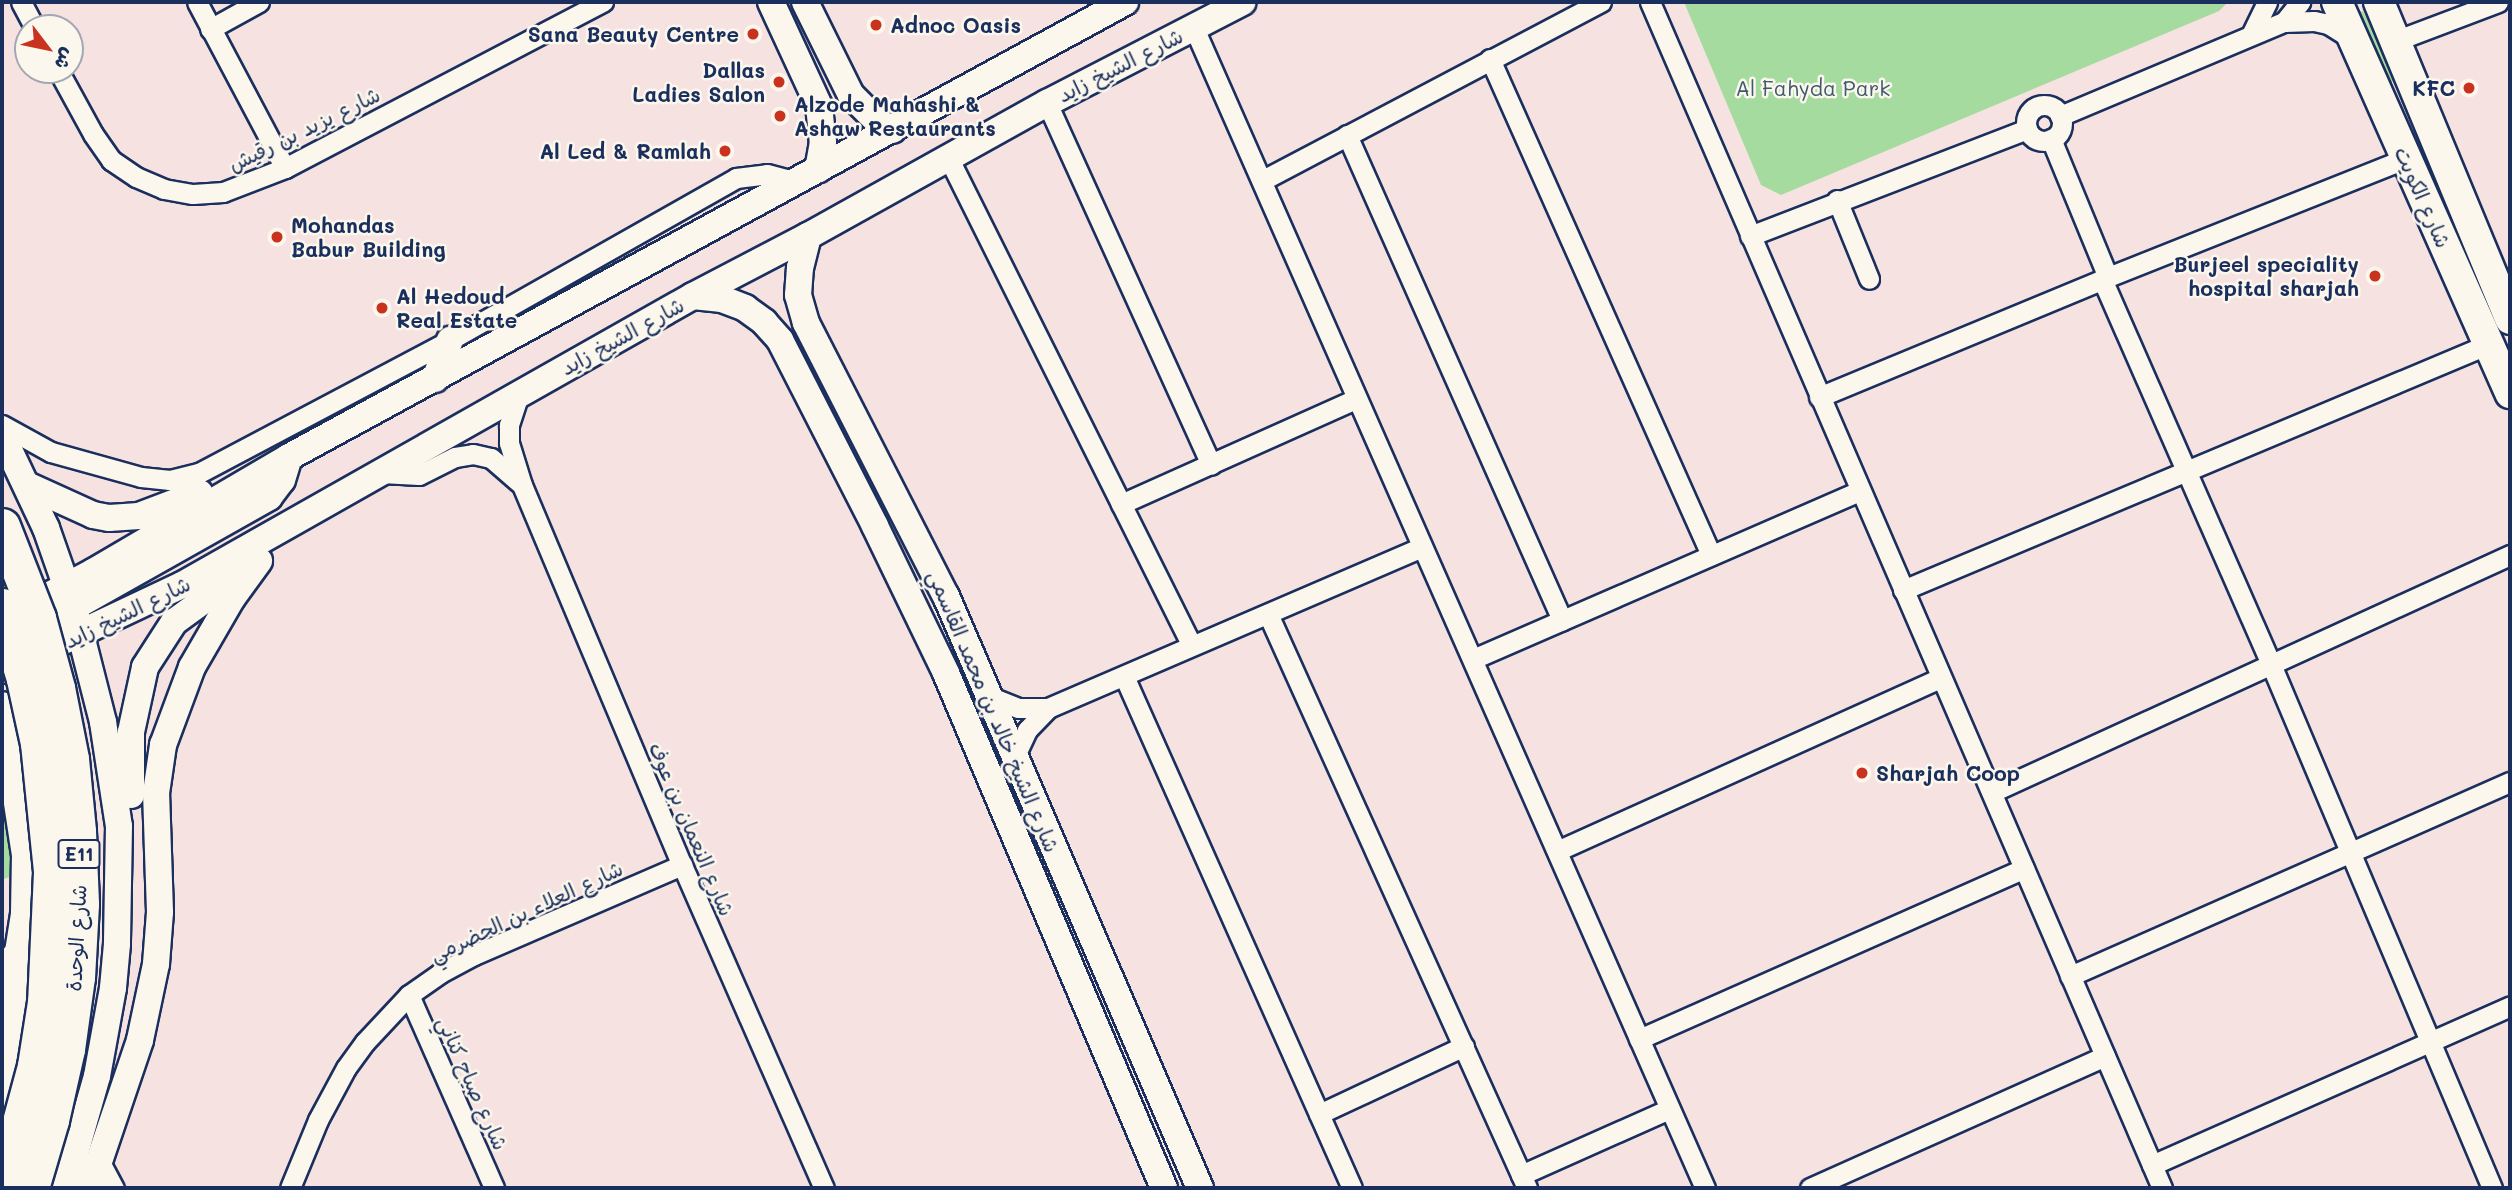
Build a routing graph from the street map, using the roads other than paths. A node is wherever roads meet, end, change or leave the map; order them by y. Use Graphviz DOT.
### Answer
graph roads {
  1 [pos="197,2"];
  2 [pos="260,2"];
  3 [pos="603,2"];
  4 [pos="771,2"];
  5 [pos="805,2"];
  6 [pos="1125,2"];
  7 [pos="1243,2"];
  8 [pos="1601,2"];
  9 [pos="1650,2"];
  10 [pos="2267,2"];
  11 [pos="2300,2"];
  12 [pos="2337,2"];
  13 [pos="2379,2"];
  14 [pos="2498,2"];
  15 [pos="2284,22"];
  16 [pos="1194,28"];
  17 [pos="210,29"];
  18 [pos="2251,35"];
  19 [pos="2354,40"];
  20 [pos="2395,41"];
  21 [pos="824,44"];
  22 [pos="794,51"];
  23 [pos="1490,59"];
  24 [pos="66,84"];
  25 [pos="1047,103"];
  26 [pos="2060,116"];
  27 [pos="2027,129"];
  28 [pos="893,130"];
  29 [pos="1348,135"];
  30 [pos="2051,139"];
  31 [pos="948,158"];
  32 [pos="2405,159"];
  33 [pos="285,168"];
  34 [pos="807,176"];
  35 [pos="1263,180"];
  36 [pos="1837,200"];
  37 [pos="808,236"];
  38 [pos="1751,236"];
  39 [pos="2105,278"];
  40 [pos="1869,279"];
  41 [pos="693,296"];
  42 [pos="2510,319"];
  43 [pos="450,340"];
  44 [pos="2489,344"];
  45 [pos="435,379"];
  46 [pos="2510,393"];
  47 [pos="519,394"];
  48 [pos="1819,397"];
  49 [pos="1356,399"];
  50 [pos="2,425"];
  51 [pos="2,435"];
  52 [pos="289,457"];
  53 [pos="843,462"];
  54 [pos="1211,464"];
  55 [pos="2186,471"];
  56 [pos="381,473"];
  57 [pos="27,485"];
  58 [pos="522,485"];
  59 [pos="236,487"];
  60 [pos="1860,491"];
  61 [pos="897,498"];
  62 [pos="1121,504"];
  63 [pos="293,521"];
  64 [pos="2,526"];
  65 [pos="1421,547"];
  66 [pos="1711,555"];
  67 [pos="2510,555"];
  68 [pos="259,561"];
  69 [pos="1903,590"];
  70 [pos="70,597"];
  71 [pos="2,606"];
  72 [pos="1268,614"];
  73 [pos="2,620"];
  74 [pos="1562,620"];
  75 [pos="81,635"];
  76 [pos="1192,646"];
  77 [pos="2,659"];
  78 [pos="1473,659"];
  79 [pos="2270,662"];
  80 [pos="2,670"];
  81 [pos="1124,676"];
  82 [pos="1941,678"];
  83 [pos="991,697"];
  84 [pos="2,705"];
  85 [pos="1048,708"];
  86 [pos="1014,758"];
  87 [pos="2510,782"];
  88 [pos="9,783"];
  89 [pos="1992,792"];
  90 [pos="1557,851"];
  91 [pos="2350,852"];
  92 [pos="682,865"];
  93 [pos="2024,868"];
  94 [pos="119,878"];
  95 [pos="18,958"];
  96 [pos="2070,975"];
  97 [pos="409,995"];
  98 [pos="2510,1006"];
  99 [pos="2,1030"];
  100 [pos="1639,1039"];
  101 [pos="2430,1041"];
  102 [pos="1464,1046"];
  103 [pos="2105,1056"];
  104 [pos="2,1091"];
  105 [pos="1669,1109"];
  106 [pos="1320,1114"];
  107 [pos="100,1162"];
  108 [pos="2152,1165"];
  109 [pos="1524,1182"];
  110 [pos="488,1184"];
  111 [pos="2,1188"];
  112 [pos="31,1188"];
  113 [pos="65,1188"];
  114 [pos="90,1188"];
  115 [pos="114,1188"];
  116 [pos="290,1188"];
  117 [pos="824,1188"];
  118 [pos="1164,1188"];
  119 [pos="1200,1188"];
  120 [pos="1352,1188"];
  121 [pos="1704,1188"];
  122 [pos="1810,1188"];
  123 [pos="2162,1188"];
  124 [pos="2492,1188"];
  1 -- 17 [label="street"];
  2 -- 17 [label="street"];
  3 -- 33 [label="street, شارع يزيد بن رقيش"];
  4 -- 22 [label="street"];
  5 -- 21 [label="street"];
  6 -- 28 [label="street"];
  7 -- 16 [label="street, شارع الشيخ زايد"];
  8 -- 23 [label="street"];
  9 -- 38 [label="street"];
  10 -- 18 [label="street"];
  11 -- 15 [label="street"];
  12 -- 19 [label="main road, شارع الكويت"];
  13 -- 20 [label="main road, شارع الكويت"];
  14 -- 20 [label="street"];
  15 -- 18 [label="street"];
  15 -- 19 [label="street"];
  16 -- 25 [label="street, شارع الشيخ زايد"];
  16 -- 35 [label="street"];
  17 -- 33 [label="street"];
  18 -- 26 [label="street"];
  19 -- 32 [label="main road, شارع الكويت"];
  20 -- 42 [label="main road, شارع الكويت"];
  21 -- 22 [label="street"];
  21 -- 28 [label="street"];
  22 -- 34 [label="street"];
  23 -- 29 [label="street"];
  23 -- 66 [label="street"];
  24 -- 33 [label="street, شارع يزيد بن رقيش"];
  25 -- 31 [label="street, شارع الشيخ زايد"];
  25 -- 54 [label="street"];
  26 -- 27 [label="street"];
  26 -- 30 [label="street"];
  27 -- 30 [label="street"];
  27 -- 36 [label="street"];
  28 -- 34 [label="street"];
  29 -- 35 [label="street"];
  29 -- 74 [label="street"];
  30 -- 39 [label="street"];
  31 -- 37 [label="street, شارع الشيخ زايد"];
  31 -- 62 [label="street"];
  32 -- 39 [label="street"];
  32 -- 44 [label="main road, شارع الكويت"];
  34 -- 43 [label="street"];
  34 -- 45 [label="street"];
  35 -- 49 [label="street"];
  36 -- 38 [label="street"];
  36 -- 40 [label="street"];
  37 -- 41 [label="street, شارع الشيخ زايد"];
  37 -- 61 [label="street, شارع الشيخ خالد بن محمد القاسمي"];
  38 -- 48 [label="street"];
  39 -- 48 [label="street"];
  39 -- 55 [label="street"];
  41 -- 47 [label="street, شارع الشيخ زايد"];
  41 -- 53 [label="street, شارع الشيخ خالد بن محمد القاسمي"];
  43 -- 45 [label="street"];
  43 -- 50 [label="street"];
  44 -- 46 [label="main road, شارع الكويت"];
  44 -- 55 [label="street"];
  45 -- 52 [label="street"];
  47 -- 56 [label="street, شارع الشيخ زايد"];
  47 -- 58 [label="street, شارع النعمان بن عوف"];
  48 -- 60 [label="street"];
  49 -- 54 [label="street"];
  49 -- 65 [label="street"];
  51 -- 57 [label="street"];
  52 -- 59 [label="street"];
  52 -- 70 [label="street"];
  53 -- 61 [label="street"];
  53 -- 118 [label="street, شارع الشيخ خالد بن محمد القاسمي"];
  54 -- 62 [label="street"];
  55 -- 69 [label="street"];
  55 -- 79 [label="street"];
  56 -- 58 [label="street, شارع النعمان بن عوف"];
  56 -- 63 [label="street, شارع الشيخ زايد"];
  57 -- 59 [label="street"];
  57 -- 70 [label="street"];
  58 -- 92 [label="street, شارع النعمان بن عوف"];
  59 -- 70 [label="street"];
  60 -- 66 [label="street"];
  60 -- 69 [label="street"];
  61 -- 83 [label="street, شارع الشيخ خالد بن محمد القاسمي"];
  62 -- 76 [label="street"];
  63 -- 68 [label="street"];
  63 -- 75 [label="street, شارع الشيخ زايد"];
  64 -- 112 [label="highway, شارع الوحدة / E11, bridge"];
  65 -- 72 [label="street"];
  65 -- 78 [label="street"];
  66 -- 74 [label="street"];
  67 -- 79 [label="street"];
  68 -- 94 [label="street"];
  68 -- 107 [label="street"];
  69 -- 82 [label="street"];
  70 -- 73 [label="street"];
  70 -- 75 [label="street"];
  70 -- 77 [label="street"];
  71 -- 111 [label="highway, شارع الوحدة / E11, bridge"];
  72 -- 76 [label="street"];
  72 -- 102 [label="street"];
  74 -- 78 [label="street"];
  75 -- 80 [label="street, شارع الشيخ زايد"];
  75 -- 94 [label="street"];
  76 -- 81 [label="street"];
  78 -- 90 [label="street"];
  79 -- 89 [label="street"];
  79 -- 91 [label="street"];
  81 -- 85 [label="street"];
  81 -- 106 [label="street"];
  82 -- 89 [label="street"];
  82 -- 90 [label="street"];
  83 -- 85 [label="street"];
  83 -- 86 [label="street, شارع الشيخ خالد بن محمد القاسمي"];
  84 -- 88 [label="street"];
  85 -- 86 [label="street"];
  86 -- 119 [label="street, شارع الشيخ خالد بن محمد القاسمي"];
  87 -- 91 [label="street"];
  88 -- 95 [label="street"];
  89 -- 93 [label="street"];
  90 -- 100 [label="street"];
  91 -- 96 [label="street"];
  91 -- 101 [label="street"];
  92 -- 97 [label="street, شارع العلاء بن الحضرمي"];
  92 -- 117 [label="street, شارع النعمان بن عوف"];
  93 -- 96 [label="street"];
  93 -- 100 [label="street"];
  94 -- 113 [label="street"];
  95 -- 99 [label="street"];
  95 -- 104 [label="highway"];
  96 -- 103 [label="street"];
  97 -- 110 [label="street, شارع صياح كناني"];
  97 -- 116 [label="street, شارع العلاء بن الحضرمي"];
  98 -- 101 [label="street"];
  100 -- 105 [label="street"];
  101 -- 108 [label="street"];
  101 -- 124 [label="street"];
  102 -- 106 [label="street"];
  102 -- 109 [label="street"];
  103 -- 108 [label="street"];
  103 -- 122 [label="street"];
  105 -- 109 [label="street"];
  105 -- 121 [label="street"];
  106 -- 120 [label="street"];
  107 -- 114 [label="street"];
  107 -- 115 [label="street"];
  108 -- 123 [label="street"];
}
